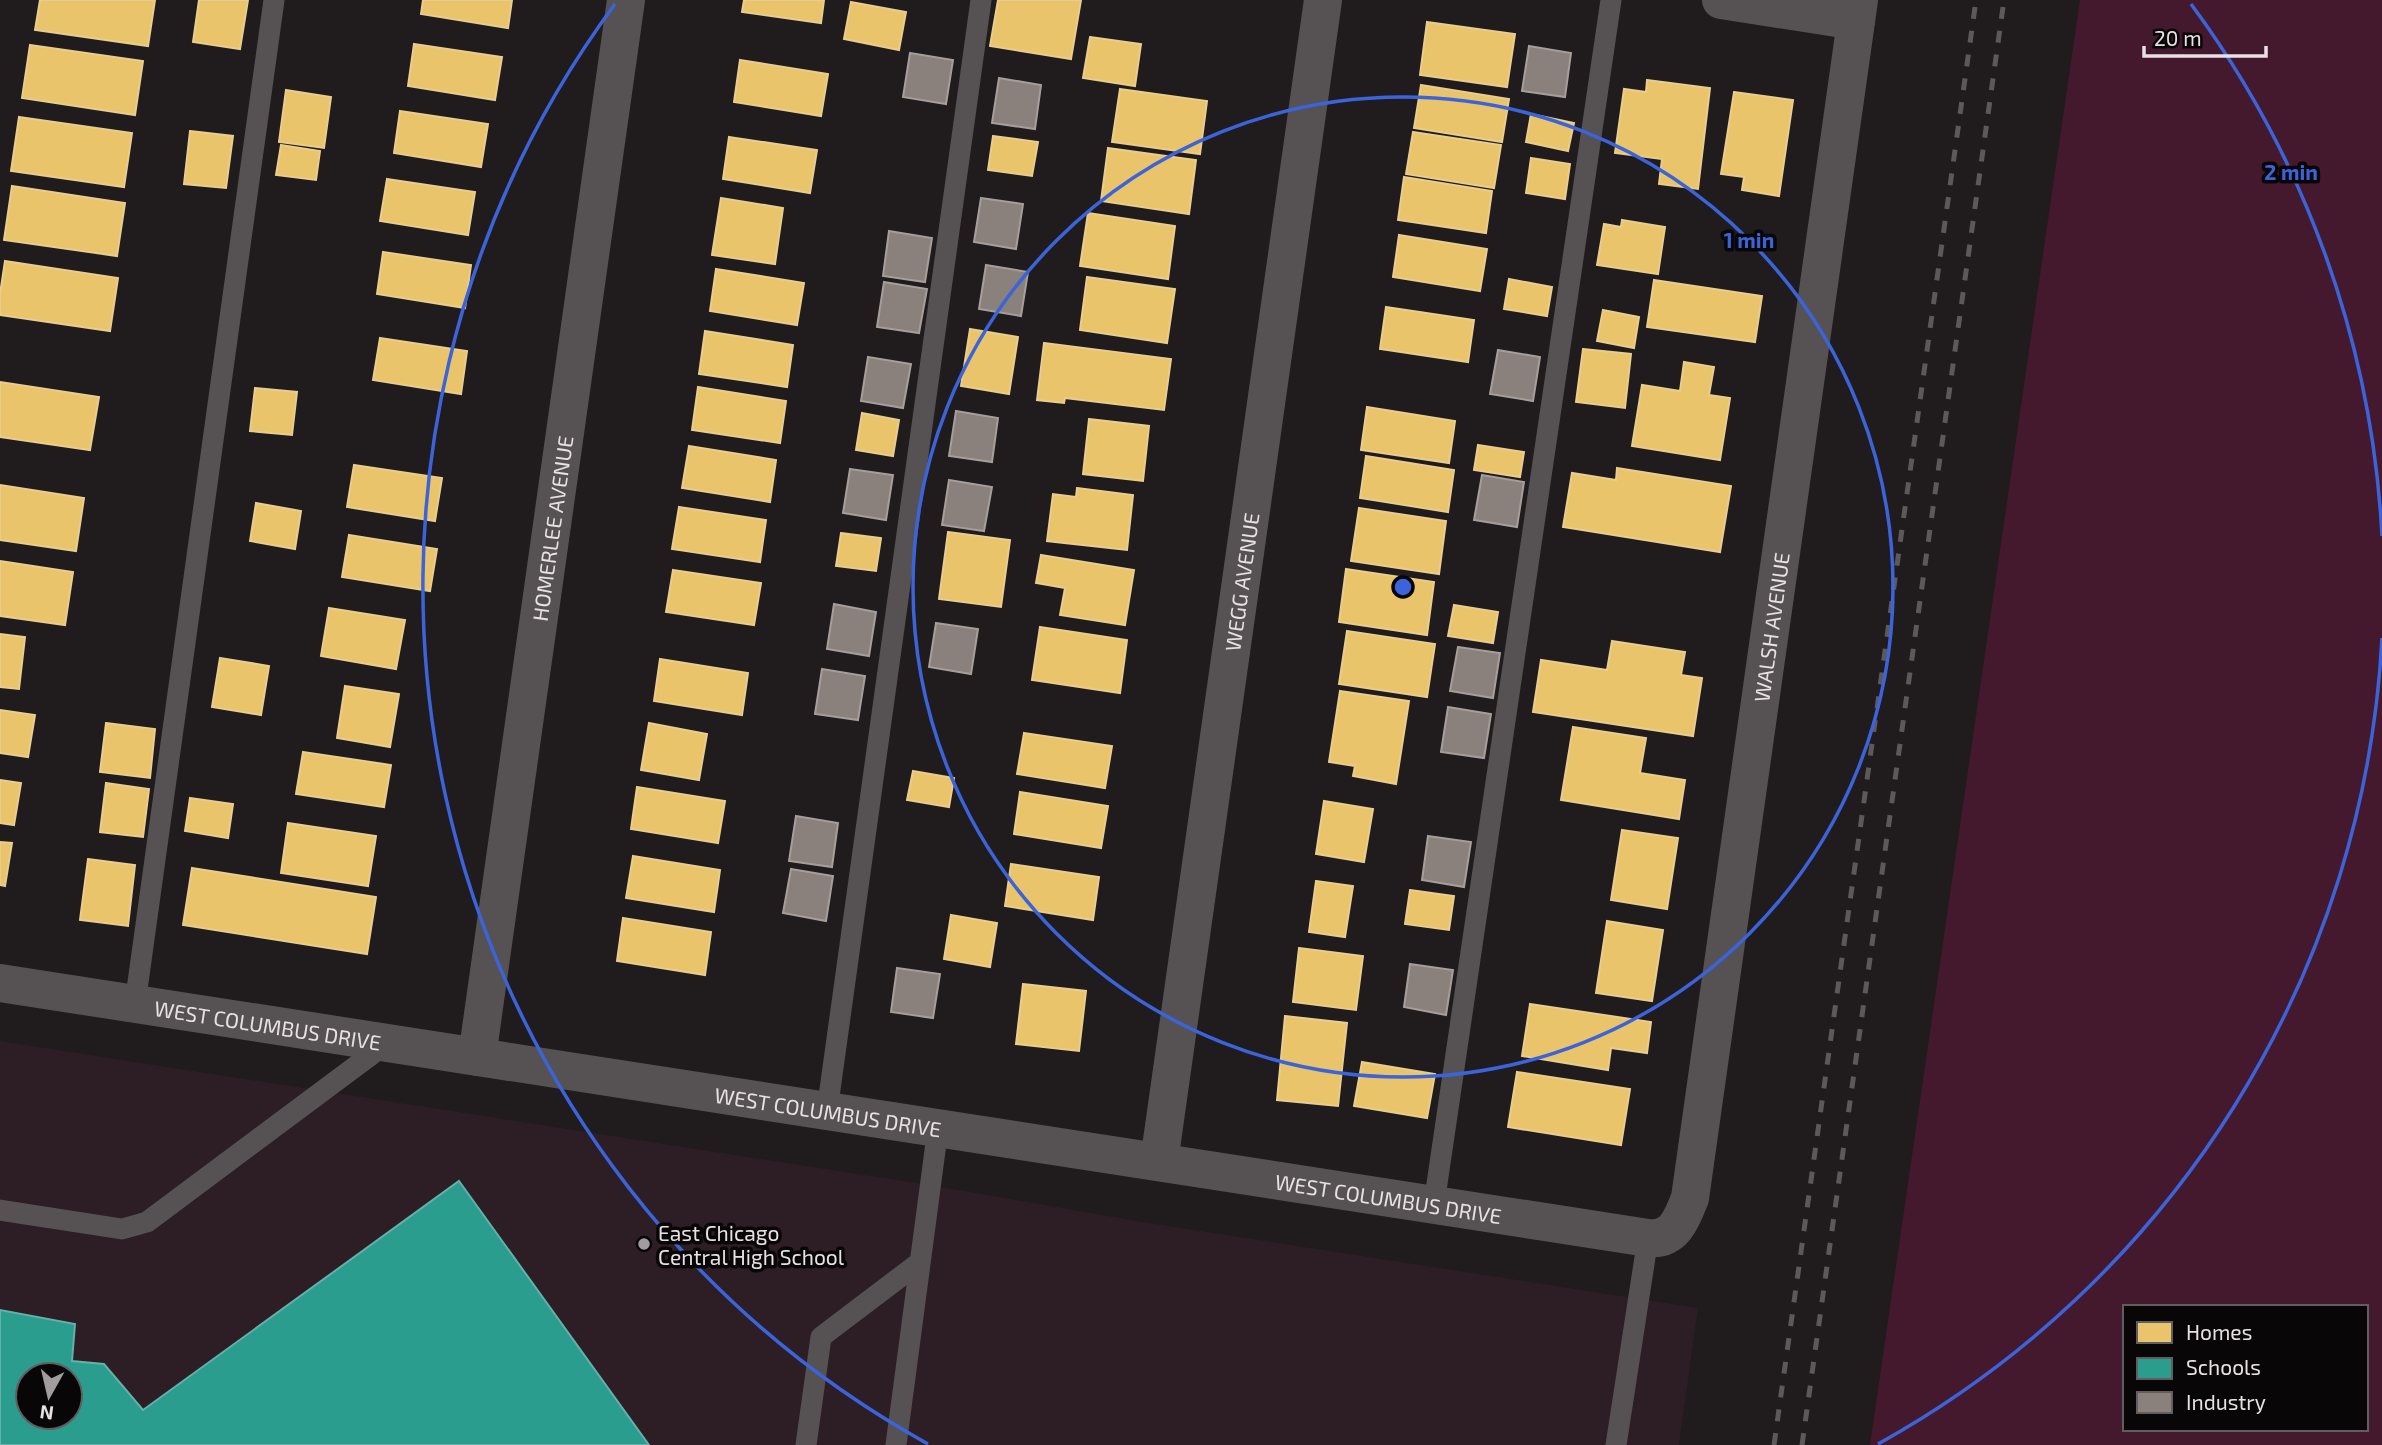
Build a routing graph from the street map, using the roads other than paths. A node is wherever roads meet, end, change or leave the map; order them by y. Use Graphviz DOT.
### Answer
graph roads {
  1 [pos="274,0"];
  2 [pos="626,0"];
  3 [pos="981,0"];
  4 [pos="1323,0"];
  5 [pos="1611,0"];
  6 [pos="1721,0"];
  7 [pos="1858,10"];
  8 [pos="0,983"];
  9 [pos="135,1004"];
  10 [pos="387,1042"];
  11 [pos="477,1057"];
  12 [pos="827,1111"];
  13 [pos="938,1128"];
  14 [pos="1159,1162"];
  15 [pos="1434,1204"];
  16 [pos="0,1209"];
  17 [pos="1653,1238"];
  18 [pos="920,1262"];
  19 [pos="806,1445"];
  20 [pos="896,1445"];
  21 [pos="1616,1445"];
  1 -- 9 [label="lane"];
  2 -- 11 [label="street, HOMERLEE AVENUE"];
  3 -- 12 [label="lane"];
  4 -- 14 [label="street, WEGG AVENUE"];
  5 -- 15 [label="lane"];
  6 -- 7 [label="street"];
  7 -- 17 [label="street, WALSH AVENUE"];
  8 -- 9 [label="street, WEST COLUMBUS DRIVE"];
  9 -- 10 [label="street, WEST COLUMBUS DRIVE"];
  10 -- 11 [label="street, WEST COLUMBUS DRIVE"];
  10 -- 16 [label="lane"];
  11 -- 12 [label="street, WEST COLUMBUS DRIVE"];
  12 -- 13 [label="street, WEST COLUMBUS DRIVE"];
  13 -- 14 [label="street, WEST COLUMBUS DRIVE"];
  13 -- 18 [label="lane"];
  14 -- 15 [label="street, WEST COLUMBUS DRIVE"];
  15 -- 17 [label="street, WEST COLUMBUS DRIVE"];
  17 -- 21 [label="lane"];
  18 -- 19 [label="lane"];
  18 -- 20 [label="lane"];
}
